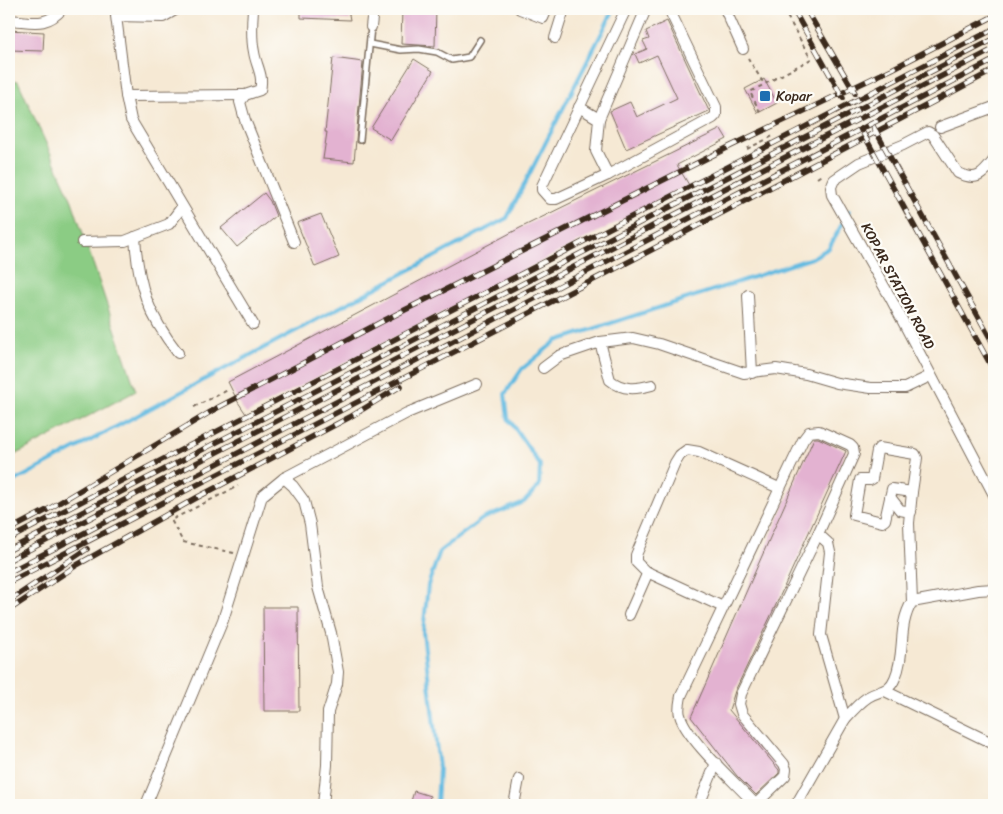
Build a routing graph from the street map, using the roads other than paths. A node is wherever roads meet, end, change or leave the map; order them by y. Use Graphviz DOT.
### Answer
graph roads {
  1 [pos="62,9"];
  2 [pos="177,9"];
  3 [pos="253,9"];
  4 [pos="373,9"];
  5 [pos="520,9"];
  6 [pos="626,9"];
  7 [pos="646,9"];
  8 [pos="669,9"];
  9 [pos="725,9"];
  10 [pos="547,11"];
  11 [pos="114,12"];
  12 [pos="562,13"];
  13 [pos="9,20"];
  14 [pos="371,28"];
  15 [pos="555,38"];
  16 [pos="480,40"];
  17 [pos="370,44"];
  18 [pos="743,48"];
  19 [pos="246,95"];
  20 [pos="126,96"];
  21 [pos="579,107"];
  22 [pos="994,107"];
  23 [pos="599,119"];
  24 [pos="940,127"];
  25 [pos="360,140"];
  26 [pos="994,160"];
  27 [pos="608,176"];
  28 [pos="182,207"];
  29 [pos="135,238"];
  30 [pos="82,242"];
  31 [pos="294,242"];
  32 [pos="748,295"];
  33 [pos="253,324"];
  34 [pos="600,342"];
  35 [pos="178,353"];
  36 [pos="543,368"];
  37 [pos="752,372"];
  38 [pos="930,376"];
  39 [pos="477,384"];
  40 [pos="652,385"];
  41 [pos="284,478"];
  42 [pos="779,488"];
  43 [pos="912,492"];
  44 [pos="994,495"];
  45 [pos="890,497"];
  46 [pos="910,512"];
  47 [pos="818,534"];
  48 [pos="648,572"];
  49 [pos="994,589"];
  50 [pos="912,602"];
  51 [pos="723,607"];
  52 [pos="628,615"];
  53 [pos="885,691"];
  54 [pos="845,719"];
  55 [pos="994,744"];
  56 [pos="716,763"];
  57 [pos="519,779"];
  58 [pos="146,805"];
  59 [pos="323,805"];
  60 [pos="514,805"];
  61 [pos="699,805"];
  62 [pos="756,805"];
  63 [pos="796,805"];
  1 -- 13 [label="street"];
  2 -- 11 [label="street"];
  3 -- 19 [label="street"];
  4 -- 14 [label="street"];
  5 -- 10 [label="street"];
  6 -- 21 [label="street"];
  7 -- 23 [label="street"];
  8 -- 27 [label="street"];
  9 -- 18 [label="street"];
  10 -- 12 [label="street"];
  11 -- 20 [label="street"];
  12 -- 15 [label="street"];
  14 -- 17 [label="lane"];
  16 -- 17 [label="lane"];
  17 -- 25 [label="lane"];
  19 -- 20 [label="street"];
  19 -- 31 [label="street"];
  20 -- 28 [label="street"];
  21 -- 23 [label="street"];
  21 -- 27 [label="street"];
  22 -- 24 [label="street"];
  23 -- 27 [label="street"];
  26 -- 38 [label="street, KOPAR STATION ROAD"];
  28 -- 29 [label="street"];
  28 -- 33 [label="street"];
  29 -- 30 [label="street"];
  29 -- 35 [label="street"];
  32 -- 37 [label="street"];
  34 -- 36 [label="street"];
  34 -- 37 [label="street"];
  34 -- 40 [label="street"];
  37 -- 38 [label="street"];
  38 -- 44 [label="street, KOPAR STATION ROAD"];
  39 -- 41 [label="street"];
  41 -- 58 [label="street"];
  41 -- 59 [label="street"];
  42 -- 47 [label="street"];
  42 -- 48 [label="street"];
  42 -- 51 [label="street"];
  43 -- 45 [label="street"];
  43 -- 45 [label="street"];
  43 -- 46 [label="street"];
  45 -- 46 [label="street"];
  46 -- 50 [label="street"];
  47 -- 54 [label="street"];
  47 -- 62 [label="street"];
  48 -- 51 [label="street"];
  48 -- 52 [label="street"];
  49 -- 50 [label="street"];
  50 -- 53 [label="street"];
  51 -- 56 [label="street"];
  53 -- 54 [label="street"];
  53 -- 55 [label="street"];
  54 -- 63 [label="street"];
  56 -- 61 [label="street"];
  56 -- 62 [label="street"];
  57 -- 60 [label="street"];
}
